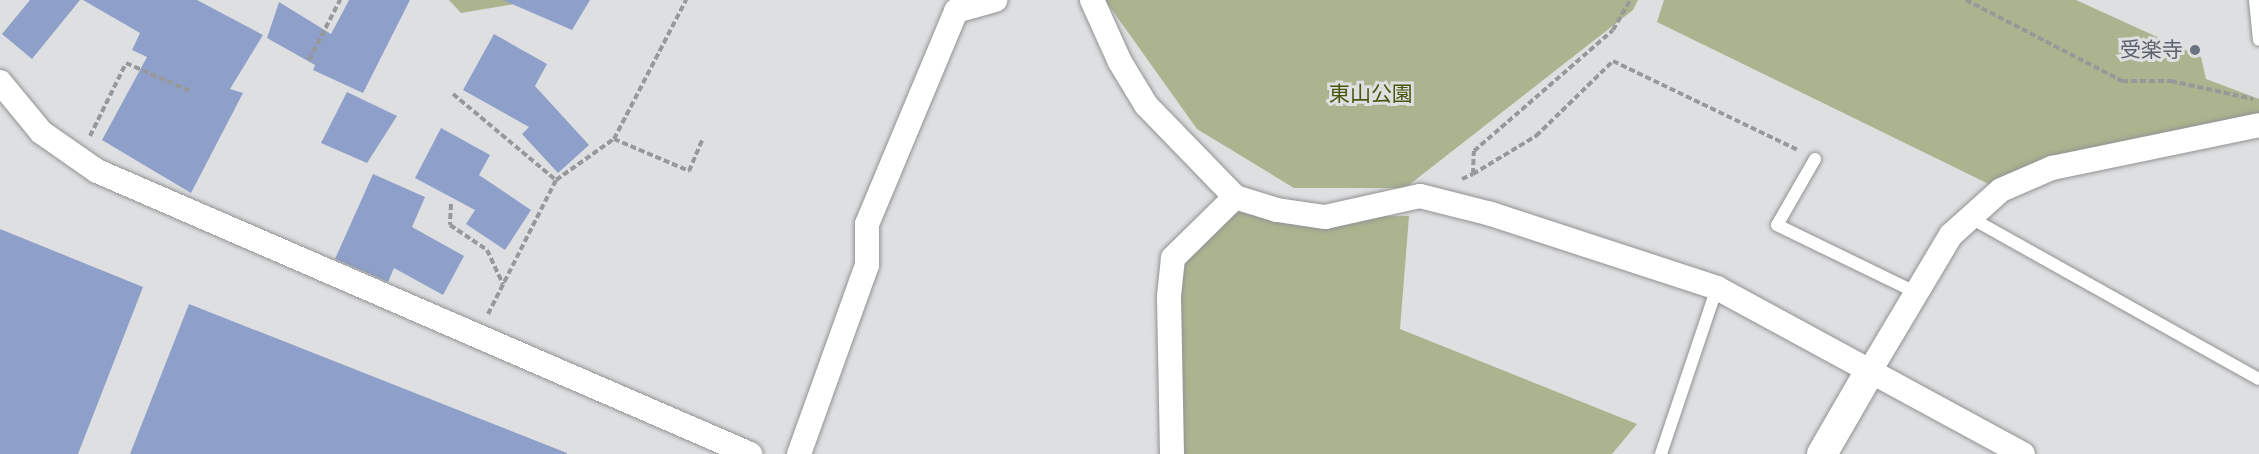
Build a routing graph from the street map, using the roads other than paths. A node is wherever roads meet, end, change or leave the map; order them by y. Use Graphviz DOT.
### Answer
graph roads {
  1 [pos="995,0"];
  2 [pos="1092,0"];
  3 [pos="2255,0"];
  4 [pos="2259,40"];
  5 [pos="0,82"];
  6 [pos="2259,125"];
  7 [pos="1815,159"];
  8 [pos="1235,197"];
  9 [pos="1969,217"];
  10 [pos="1717,288"];
  11 [pos="1917,293"];
  12 [pos="1871,369"];
  13 [pos="2259,379"];
  14 [pos="750,454"];
  15 [pos="799,454"];
  16 [pos="1172,454"];
  17 [pos="1661,454"];
  18 [pos="1822,454"];
  19 [pos="2023,454"];
  1 -- 15 [label="street"];
  2 -- 8 [label="street"];
  3 -- 4 [label="lane"];
  5 -- 14 [label="street"];
  6 -- 9 [label="street"];
  7 -- 11 [label="lane"];
  8 -- 10 [label="street"];
  8 -- 16 [label="street"];
  9 -- 11 [label="street"];
  9 -- 13 [label="lane"];
  10 -- 12 [label="street"];
  10 -- 17 [label="lane"];
  11 -- 12 [label="street"];
  12 -- 18 [label="street"];
  12 -- 19 [label="street"];
}
